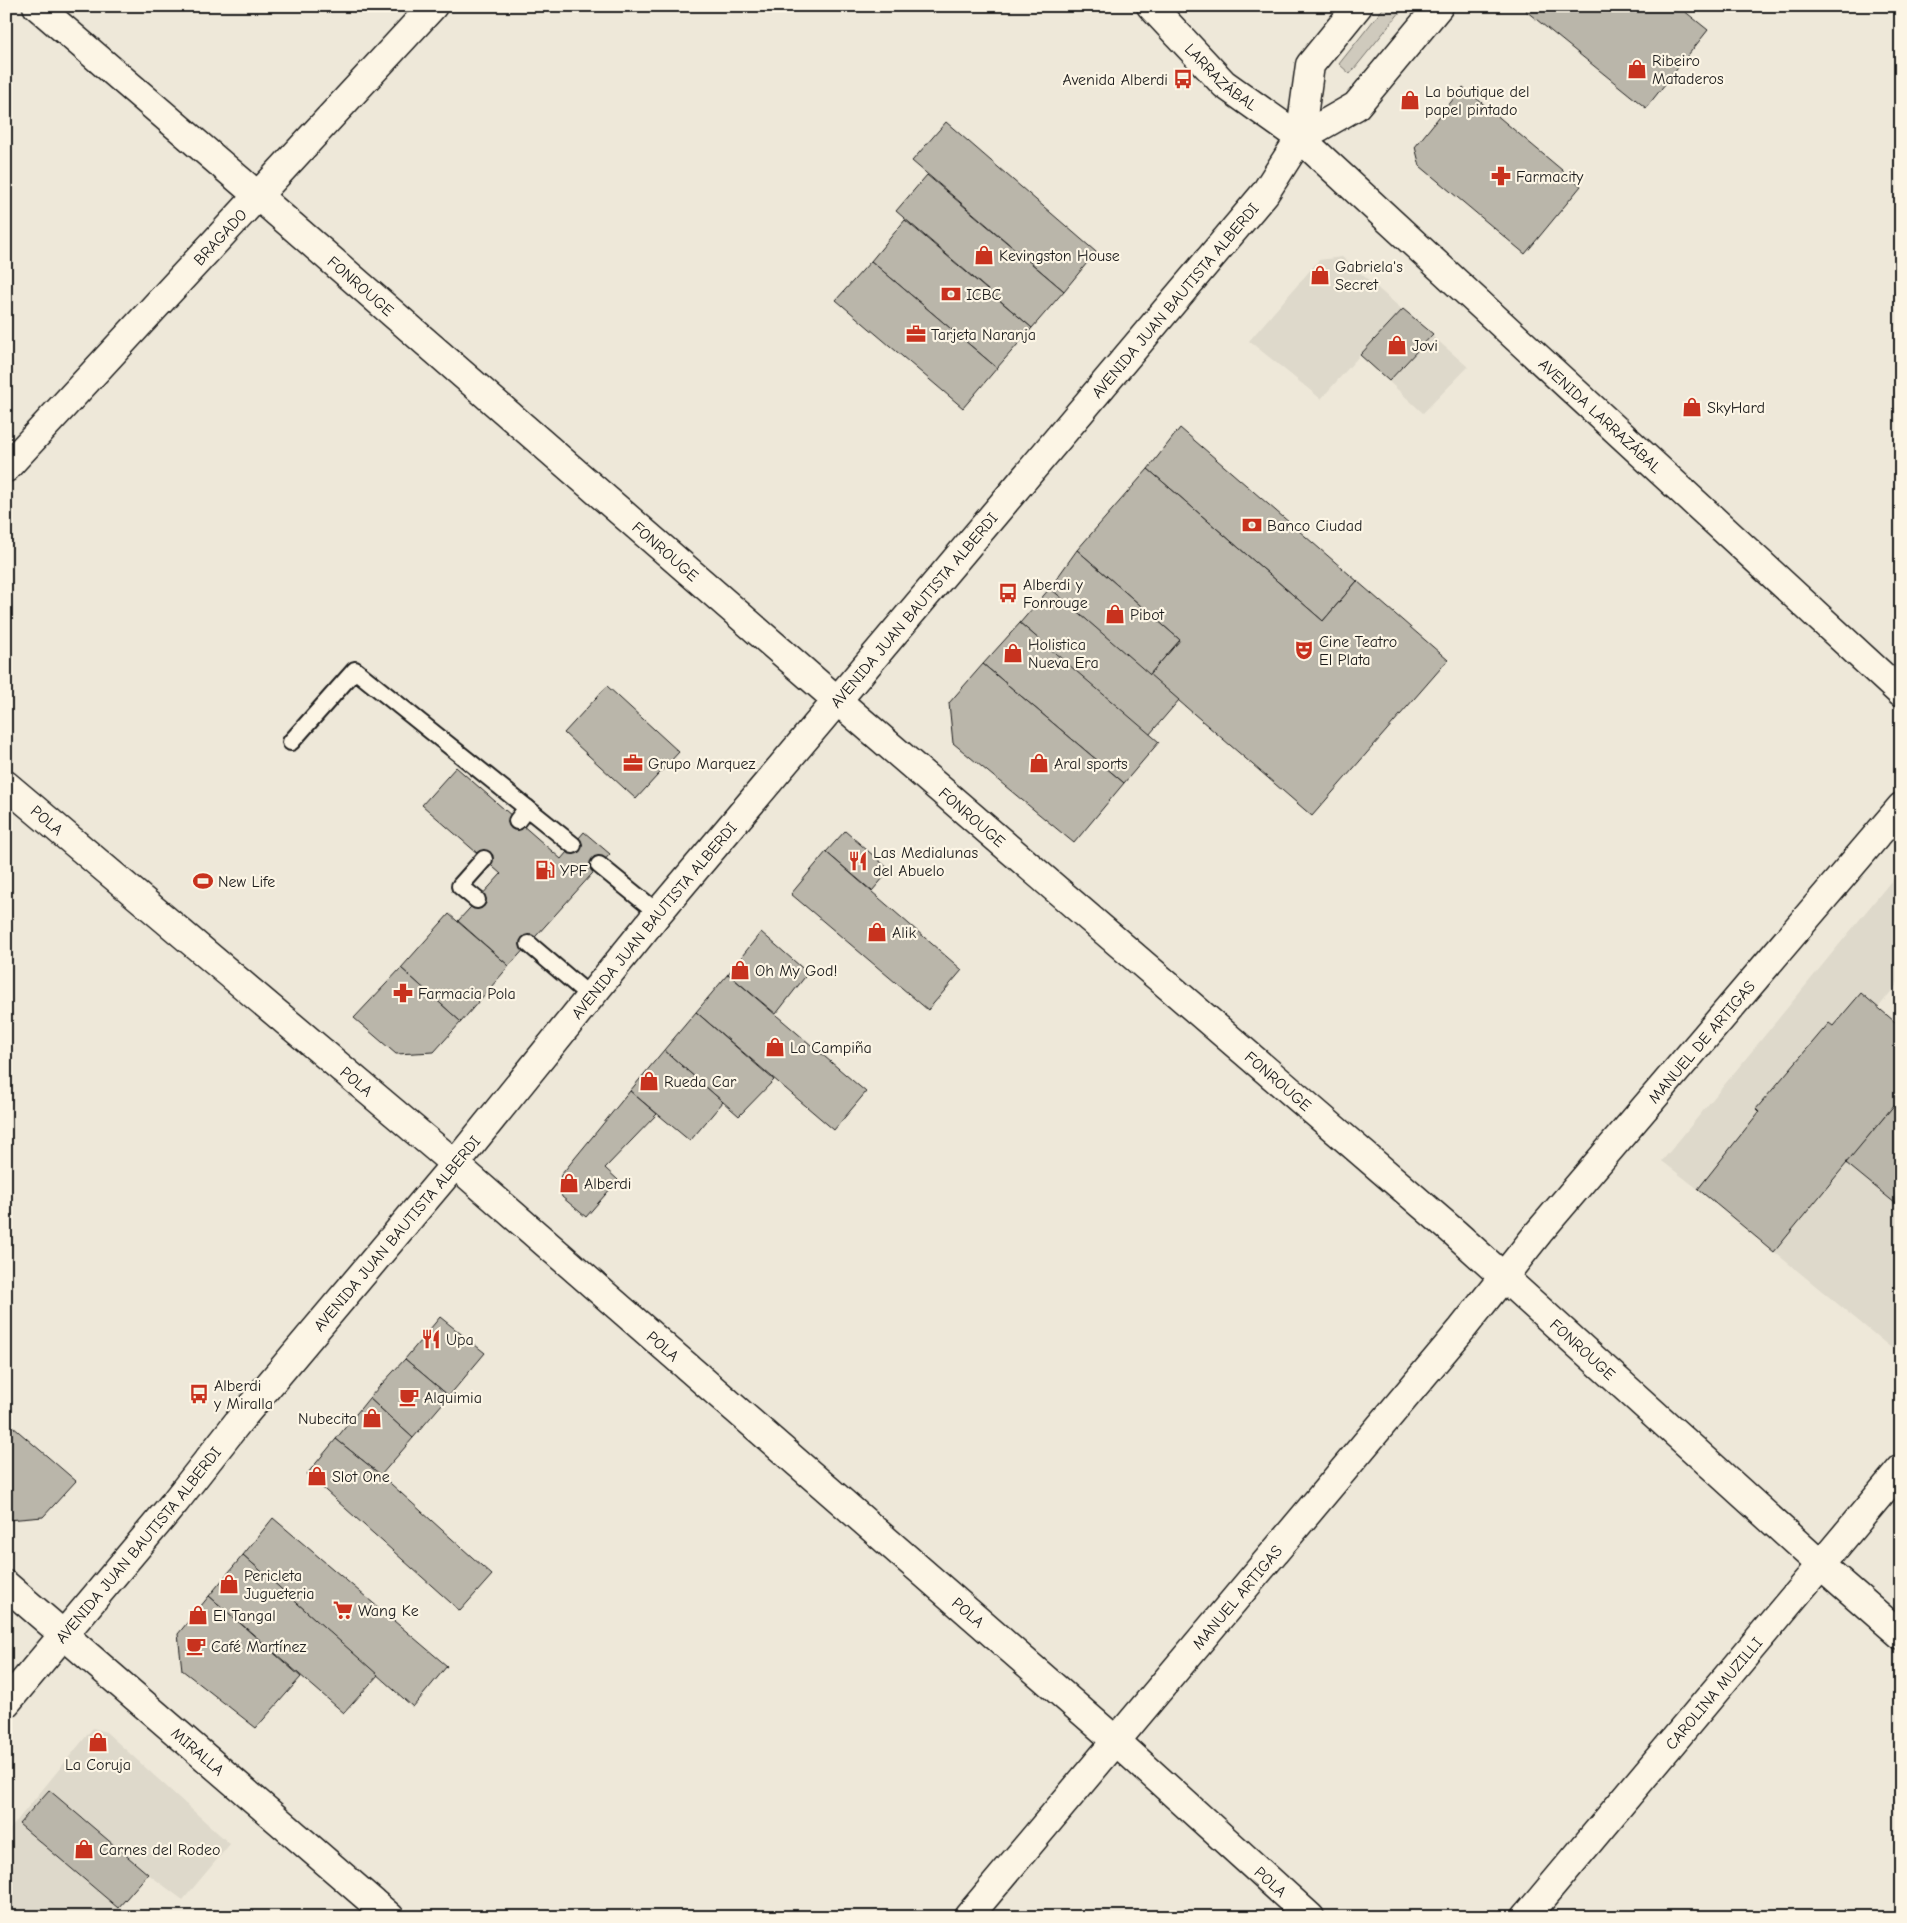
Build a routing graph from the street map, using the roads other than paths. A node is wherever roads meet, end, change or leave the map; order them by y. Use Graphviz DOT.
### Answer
graph roads {
  1 [pos="37,6"];
  2 [pos="433,6"];
  3 [pos="1150,6"];
  4 [pos="1358,6"];
  5 [pos="1440,6"];
  6 [pos="1300,138"];
  7 [pos="258,196"];
  8 [pos="6,468"];
  9 [pos="1901,693"];
  10 [pos="839,702"];
  11 [pos="291,742"];
  12 [pos="6,784"];
  13 [pos="1901,807"];
  14 [pos="573,845"];
  15 [pos="484,859"];
  16 [pos="599,865"];
  17 [pos="478,900"];
  18 [pos="658,914"];
  19 [pos="529,944"];
  20 [pos="591,997"];
  21 [pos="456,1164"];
  22 [pos="1504,1276"];
  23 [pos="1901,1470"];
  24 [pos="1821,1565"];
  25 [pos="6,1586"];
  26 [pos="64,1635"];
  27 [pos="1901,1635"];
  28 [pos="6,1703"];
  29 [pos="1116,1741"];
  30 [pos="390,1917"];
  31 [pos="968,1917"];
  32 [pos="1310,1917"];
  33 [pos="1526,1917"];
  1 -- 7 [label="street, FONROUGE"];
  2 -- 7 [label="street, BRAGADO"];
  3 -- 6 [label="street, LARRAZÁBAL"];
  4 -- 6 [label="street, AVENIDA JUAN BAUTISTA ALBERDI"];
  5 -- 6 [label="street, AVENIDA JUAN BAUTISTA ALBERDI"];
  6 -- 9 [label="street, AVENIDA LARRAZÁBAL"];
  6 -- 10 [label="street, AVENIDA JUAN BAUTISTA ALBERDI"];
  7 -- 8 [label="street, BRAGADO"];
  7 -- 10 [label="street, FONROUGE"];
  10 -- 18 [label="street, AVENIDA JUAN BAUTISTA ALBERDI"];
  10 -- 22 [label="street, FONROUGE"];
  11 -- 14 [label="lane"];
  12 -- 21 [label="street, POLA"];
  13 -- 22 [label="street, MANUEL DE ARTIGAS"];
  15 -- 17 [label="lane"];
  16 -- 18 [label="lane"];
  18 -- 20 [label="street, AVENIDA JUAN BAUTISTA ALBERDI"];
  19 -- 20 [label="lane"];
  20 -- 21 [label="street, AVENIDA JUAN BAUTISTA ALBERDI"];
  21 -- 26 [label="street, AVENIDA JUAN BAUTISTA ALBERDI"];
  21 -- 29 [label="street, POLA"];
  22 -- 24 [label="street, FONROUGE"];
  22 -- 29 [label="street, MANUEL ARTIGAS"];
  23 -- 24 [label="street, CAROLINA MUZILLI"];
  24 -- 27 [label="street, FONROUGE"];
  24 -- 33 [label="street, CAROLINA MUZILLI"];
  25 -- 26 [label="street, MIRALLA"];
  26 -- 28 [label="street, AVENIDA JUAN BAUTISTA ALBERDI"];
  26 -- 30 [label="street, MIRALLA"];
  29 -- 31 [label="street, MANUEL ARTIGAS"];
  29 -- 32 [label="street, POLA"];
}
